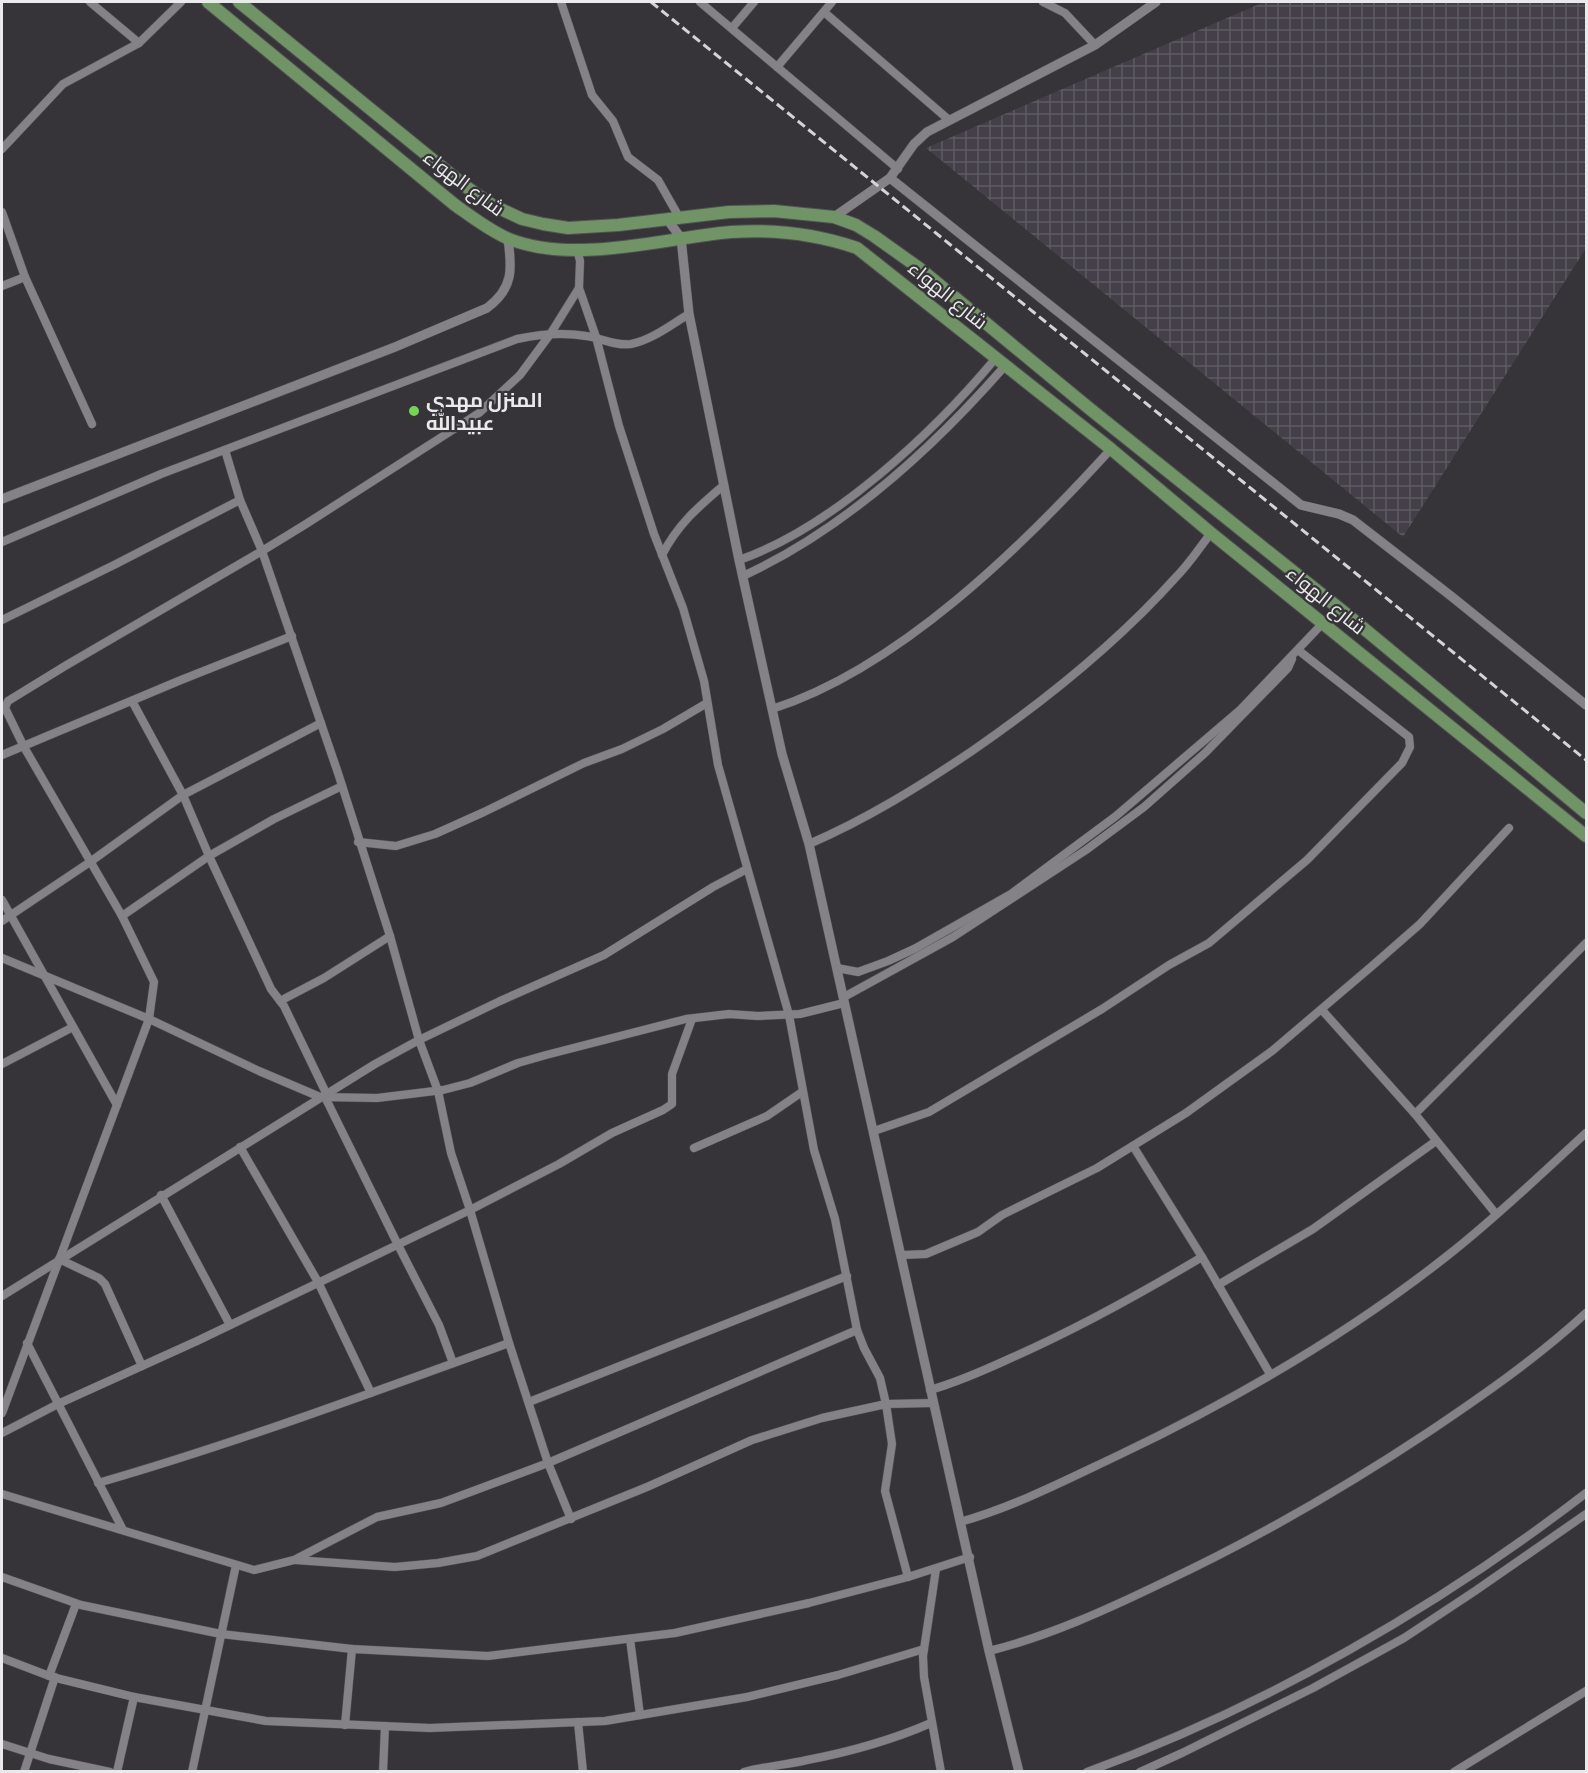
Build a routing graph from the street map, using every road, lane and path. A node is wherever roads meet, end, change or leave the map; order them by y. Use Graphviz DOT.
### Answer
graph roads {
  1 [pos="90,2"];
  2 [pos="181,2"];
  3 [pos="208,2"];
  4 [pos="239,2"];
  5 [pos="561,2"];
  6 [pos="700,2"];
  7 [pos="754,2"];
  8 [pos="832,2"];
  9 [pos="1043,2"];
  10 [pos="1156,2"];
  11 [pos="824,12"];
  12 [pos="732,28"];
  13 [pos="139,43"];
  14 [pos="1095,45"];
  15 [pos="777,67"];
  16 [pos="949,120"];
  17 [pos="2,149"];
  18 [pos="898,169"];
  19 [pos="890,178"];
  20 [pos="2,212"];
  21 [pos="673,218"];
  22 [pos="834,218"];
  23 [pos="508,238"];
  24 [pos="681,238"];
  25 [pos="577,249"];
  26 [pos="25,277"];
  27 [pos="2,286"];
  28 [pos="579,288"];
  29 [pos="689,314"];
  30 [pos="551,333"];
  31 [pos="596,338"];
  32 [pos="1000,363"];
  33 [pos="92,424"];
  34 [pos="1110,449"];
  35 [pos="225,450"];
  36 [pos="724,484"];
  37 [pos="2,498"];
  38 [pos="240,500"];
  39 [pos="1211,533"];
  40 [pos="2,542"];
  41 [pos="262,551"];
  42 [pos="662,555"];
  43 [pos="739,560"];
  44 [pos="743,576"];
  45 [pos="2,620"];
  46 [pos="1323,623"];
  47 [pos="292,636"];
  48 [pos="1296,651"];
  49 [pos="132,701"];
  50 [pos="707,703"];
  51 [pos="1587,705"];
  52 [pos="3,708"];
  53 [pos="772,709"];
  54 [pos="321,723"];
  55 [pos="24,747"];
  56 [pos="2,755"];
  57 [pos="342,786"];
  58 [pos="183,795"];
  59 [pos="1587,813"];
  60 [pos="1509,828"];
  61 [pos="1587,836"];
  62 [pos="358,842"];
  63 [pos="809,844"];
  64 [pos="209,856"];
  65 [pos="90,862"];
  66 [pos="747,869"];
  67 [pos="2,900"];
  68 [pos="10,915"];
  69 [pos="122,916"];
  70 [pos="2,921"];
  71 [pos="390,936"];
  72 [pos="1587,943"];
  73 [pos="2,958"];
  74 [pos="837,968"];
  75 [pos="44,975"];
  76 [pos="844,1000"];
  77 [pos="280,1001"];
  78 [pos="1322,1010"];
  79 [pos="789,1015"];
  80 [pos="149,1019"];
  81 [pos="692,1019"];
  82 [pos="73,1027"];
  83 [pos="419,1040"];
  84 [pos="2,1064"];
  85 [pos="438,1091"];
  86 [pos="802,1092"];
  87 [pos="324,1096"];
  88 [pos="117,1105"];
  89 [pos="1415,1114"];
  90 [pos="874,1131"];
  91 [pos="1587,1133"];
  92 [pos="1436,1141"];
  93 [pos="1133,1146"];
  94 [pos="240,1147"];
  95 [pos="694,1148"];
  96 [pos="161,1196"];
  97 [pos="470,1210"];
  98 [pos="1496,1214"];
  99 [pos="398,1245"];
  100 [pos="902,1255"];
  101 [pos="1202,1257"];
  102 [pos="58,1259"];
  103 [pos="847,1276"];
  104 [pos="318,1282"];
  105 [pos="1218,1285"];
  106 [pos="2,1296"];
  107 [pos="1587,1313"];
  108 [pos="230,1325"];
  109 [pos="857,1330"];
  110 [pos="27,1343"];
  111 [pos="509,1343"];
  112 [pos="453,1363"];
  113 [pos="142,1366"];
  114 [pos="1270,1374"];
  115 [pos="930,1390"];
  116 [pos="371,1393"];
  117 [pos="529,1402"];
  118 [pos="933,1403"];
  119 [pos="58,1404"];
  120 [pos="886,1404"];
  121 [pos="2,1413"];
  122 [pos="2,1434"];
  123 [pos="548,1463"];
  124 [pos="98,1483"];
  125 [pos="1587,1493"];
  126 [pos="2,1494"];
  127 [pos="1587,1514"];
  128 [pos="571,1519"];
  129 [pos="960,1522"];
  130 [pos="123,1530"];
  131 [pos="970,1557"];
  132 [pos="294,1560"];
  133 [pos="236,1565"];
  134 [pos="936,1569"];
  135 [pos="2,1577"];
  136 [pos="908,1577"];
  137 [pos="76,1604"];
  138 [pos="221,1634"];
  139 [pos="630,1639"];
  140 [pos="352,1649"];
  141 [pos="924,1649"];
  142 [pos="989,1651"];
  143 [pos="2,1658"];
  144 [pos="52,1676"];
  145 [pos="1587,1691"];
  146 [pos="134,1697"];
  147 [pos="205,1710"];
  148 [pos="640,1715"];
  149 [pos="578,1722"];
  150 [pos="931,1723"];
  151 [pos="345,1725"];
  152 [pos="385,1726"];
  153 [pos="2,1744"];
  154 [pos="30,1753"];
  155 [pos="769,1769"];
  156 [pos="24,1772"];
  157 [pos="110,1772"];
  158 [pos="117,1772"];
  159 [pos="192,1772"];
  160 [pos="383,1772"];
  161 [pos="583,1772"];
  162 [pos="744,1772"];
  163 [pos="941,1772"];
  164 [pos="1019,1772"];
  165 [pos="1086,1772"];
  166 [pos="1140,1772"];
  167 [pos="1454,1772"];
  1 -- 13 [label="street"];
  2 -- 13 [label="street"];
  3 -- 23 [label="main road, شارع الهواء"];
  4 -- 21 [label="main road, شارع الهواء"];
  5 -- 21 [label="street"];
  6 -- 12 [label="street"];
  7 -- 12 [label="street"];
  8 -- 11 [label="street"];
  9 -- 14 [label="street"];
  10 -- 14 [label="street"];
  11 -- 15 [label="street"];
  11 -- 16 [label="street"];
  12 -- 15 [label="street"];
  13 -- 17 [label="street"];
  14 -- 16 [label="street"];
  15 -- 18 [label="street"];
  16 -- 18 [label="street"];
  18 -- 19 [label="street"];
  19 -- 22 [label="street"];
  19 -- 51 [label="street"];
  20 -- 26 [label="street"];
  21 -- 22 [label="main road, شارع الهواء"];
  21 -- 24 [label="street"];
  22 -- 59 [label="main road, شارع الهواء"];
  23 -- 25 [label="main road, شارع الهواء"];
  23 -- 37 [label="street"];
  24 -- 25 [label="main road, شارع الهواء"];
  24 -- 29 [label="street"];
  24 -- 32 [label="main road, شارع الهواء"];
  25 -- 28 [label="street"];
  26 -- 27 [label="street"];
  26 -- 33 [label="street"];
  28 -- 30 [label="street"];
  28 -- 31 [label="street"];
  29 -- 31 [label="street"];
  29 -- 36 [label="street"];
  30 -- 31 [label="street"];
  30 -- 35 [label="street"];
  30 -- 41 [label="street"];
  31 -- 42 [label="street"];
  32 -- 34 [label="main road, شارع الهواء"];
  32 -- 43 [label="street"];
  32 -- 44 [label="street"];
  34 -- 39 [label="main road, شارع الهواء"];
  34 -- 53 [label="street"];
  35 -- 38 [label="street"];
  35 -- 40 [label="street"];
  36 -- 42 [label="street"];
  36 -- 43 [label="street"];
  38 -- 41 [label="street"];
  38 -- 45 [label="street"];
  39 -- 46 [label="main road, شارع الهواء"];
  39 -- 63 [label="street"];
  41 -- 47 [label="street"];
  41 -- 52 [label="street"];
  42 -- 50 [label="street"];
  43 -- 44 [label="street"];
  44 -- 53 [label="street"];
  46 -- 48 [label="street"];
  46 -- 61 [label="main road, شارع الهواء"];
  47 -- 49 [label="street"];
  47 -- 54 [label="street"];
  48 -- 74 [label="street"];
  48 -- 76 [label="street"];
  48 -- 90 [label="street"];
  49 -- 55 [label="street"];
  49 -- 58 [label="street"];
  50 -- 62 [label="street"];
  50 -- 66 [label="street"];
  52 -- 55 [label="street"];
  53 -- 63 [label="street"];
  54 -- 57 [label="street"];
  54 -- 58 [label="street"];
  55 -- 56 [label="street"];
  55 -- 65 [label="street"];
  57 -- 62 [label="street"];
  57 -- 64 [label="street"];
  58 -- 64 [label="street"];
  58 -- 65 [label="street"];
  60 -- 78 [label="street"];
  62 -- 71 [label="street"];
  63 -- 74 [label="street"];
  64 -- 69 [label="street"];
  64 -- 77 [label="street"];
  65 -- 68 [label="street"];
  65 -- 69 [label="street"];
  66 -- 79 [label="street"];
  66 -- 83 [label="street"];
  67 -- 68 [label="street"];
  68 -- 70 [label="street"];
  68 -- 75 [label="street"];
  69 -- 80 [label="street"];
  71 -- 77 [label="street"];
  71 -- 83 [label="street"];
  72 -- 89 [label="street"];
  73 -- 75 [label="street"];
  74 -- 76 [label="street"];
  75 -- 80 [label="street"];
  75 -- 82 [label="street"];
  76 -- 79 [label="street"];
  76 -- 90 [label="street"];
  77 -- 87 [label="street"];
  78 -- 89 [label="street"];
  78 -- 93 [label="street"];
  79 -- 81 [label="street"];
  79 -- 86 [label="street"];
  80 -- 87 [label="street"];
  80 -- 88 [label="street"];
  81 -- 85 [label="street"];
  81 -- 97 [label="street"];
  82 -- 84 [label="street"];
  82 -- 88 [label="street"];
  83 -- 85 [label="street"];
  83 -- 87 [label="street"];
  85 -- 87 [label="street"];
  85 -- 97 [label="street"];
  86 -- 95 [label="street"];
  86 -- 103 [label="street"];
  87 -- 94 [label="street"];
  87 -- 99 [label="street"];
  88 -- 102 [label="street"];
  89 -- 92 [label="street"];
  90 -- 100 [label="street"];
  91 -- 98 [label="street"];
  92 -- 98 [label="street"];
  92 -- 105 [label="street"];
  93 -- 100 [label="street"];
  93 -- 101 [label="street"];
  94 -- 96 [label="street"];
  94 -- 104 [label="street"];
  96 -- 102 [label="street"];
  96 -- 108 [label="street"];
  97 -- 99 [label="street"];
  97 -- 111 [label="street"];
  98 -- 114 [label="street"];
  99 -- 104 [label="street"];
  99 -- 112 [label="street"];
  100 -- 115 [label="street"];
  101 -- 105 [label="street"];
  101 -- 115 [label="street"];
  102 -- 106 [label="street"];
  102 -- 110 [label="street"];
  102 -- 113 [label="street"];
  103 -- 109 [label="street"];
  103 -- 117 [label="street"];
  104 -- 108 [label="street"];
  104 -- 116 [label="street"];
  105 -- 114 [label="street"];
  107 -- 142 [label="street"];
  108 -- 113 [label="street"];
  109 -- 120 [label="street"];
  109 -- 123 [label="street"];
  110 -- 119 [label="street"];
  110 -- 121 [label="street"];
  111 -- 112 [label="street"];
  111 -- 117 [label="street"];
  112 -- 116 [label="street"];
  113 -- 119 [label="street"];
  114 -- 129 [label="street"];
  115 -- 118 [label="street"];
  116 -- 124 [label="street"];
  117 -- 123 [label="street"];
  118 -- 120 [label="street"];
  118 -- 129 [label="street"];
  119 -- 122 [label="street"];
  119 -- 124 [label="street"];
  120 -- 128 [label="street"];
  120 -- 136 [label="street"];
  123 -- 128 [label="street"];
  123 -- 132 [label="street"];
  124 -- 130 [label="street"];
  125 -- 165 [label="street"];
  126 -- 130 [label="street"];
  127 -- 166 [label="street"];
  128 -- 132 [label="street"];
  129 -- 131 [label="street"];
  130 -- 133 [label="street"];
  131 -- 134 [label="street"];
  131 -- 142 [label="street"];
  132 -- 133 [label="street"];
  133 -- 138 [label="street"];
  134 -- 136 [label="street"];
  134 -- 141 [label="street"];
  135 -- 137 [label="street"];
  136 -- 139 [label="street"];
  137 -- 138 [label="street"];
  137 -- 144 [label="street"];
  138 -- 140 [label="street"];
  138 -- 147 [label="street"];
  139 -- 140 [label="street"];
  139 -- 148 [label="street"];
  140 -- 151 [label="street"];
  141 -- 148 [label="street"];
  141 -- 150 [label="street"];
  142 -- 164 [label="street"];
  143 -- 144 [label="street"];
  144 -- 146 [label="street"];
  144 -- 154 [label="street"];
  145 -- 167 [label="street"];
  146 -- 147 [label="street"];
  146 -- 158 [label="street"];
  147 -- 151 [label="street"];
  147 -- 159 [label="street"];
  148 -- 149 [label="street"];
  149 -- 152 [label="street"];
  149 -- 161 [label="street"];
  150 -- 155 [label="street"];
  150 -- 163 [label="street"];
  151 -- 152 [label="street"];
  152 -- 160 [label="street"];
  153 -- 154 [label="street"];
  154 -- 156 [label="street"];
  154 -- 157 [label="street"];
  155 -- 162 [label="street"];
}
